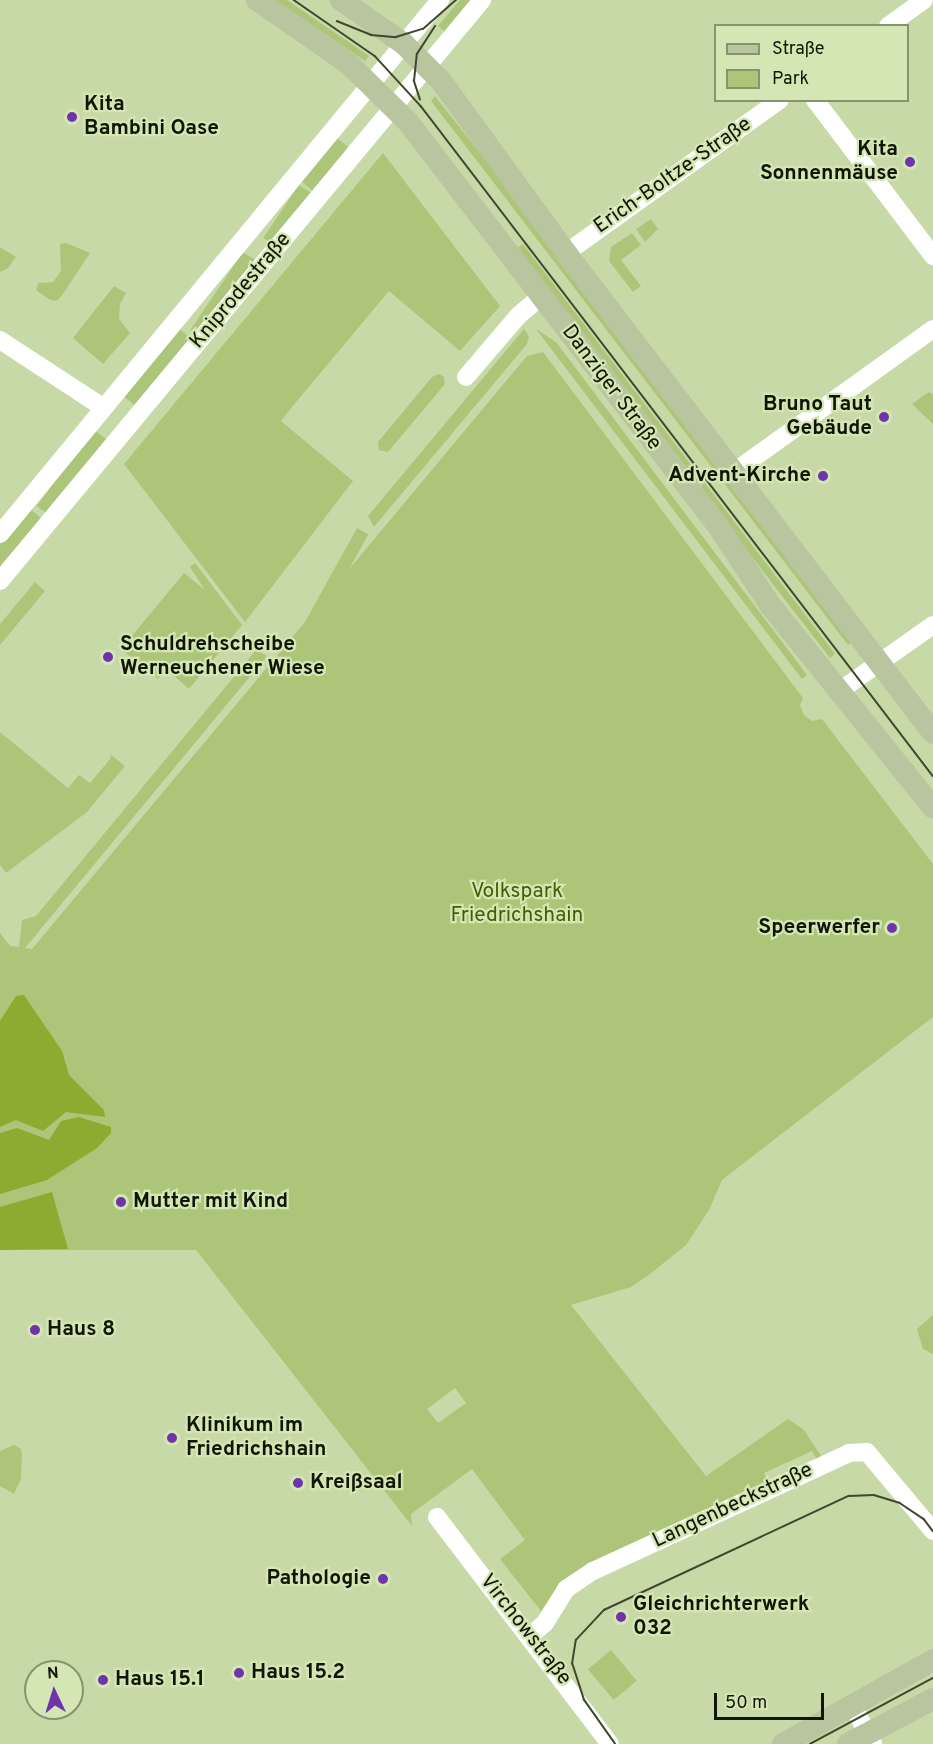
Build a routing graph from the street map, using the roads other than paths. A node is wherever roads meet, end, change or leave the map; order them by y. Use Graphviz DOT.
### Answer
graph roads {
  1 [pos="257,0"];
  2 [pos="341,0"];
  3 [pos="440,0"];
  4 [pos="482,0"];
  5 [pos="924,0"];
  6 [pos="891,24"];
  7 [pos="405,44"];
  8 [pos="427,65"];
  9 [pos="372,84"];
  10 [pos="777,102"];
  11 [pos="818,102"];
  12 [pos="393,106"];
  13 [pos="566,253"];
  14 [pos="933,256"];
  15 [pos="542,296"];
  16 [pos="933,329"];
  17 [pos="0,340"];
  18 [pos="466,377"];
  19 [pos="104,408"];
  20 [pos="734,472"];
  21 [pos="0,534"];
  22 [pos="0,581"];
  23 [pos="933,625"];
  24 [pos="880,662"];
  25 [pos="838,692"];
  26 [pos="933,733"];
  27 [pos="933,808"];
  28 [pos="437,1517"];
  29 [pos="933,1531"];
  30 [pos="530,1636"];
  31 [pos="933,1660"];
  32 [pos="933,1699"];
  33 [pos="853,1706"];
  34 [pos="871,1739"];
  35 [pos="610,1744"];
  36 [pos="783,1744"];
  37 [pos="848,1744"];
  1 -- 9 [label="main road, Danziger Straße"];
  2 -- 7 [label="main road"];
  3 -- 7 [label="street, Kniprodestraße"];
  4 -- 8 [label="street, Kniprodestraße"];
  5 -- 6 [label="street"];
  7 -- 8 [label="main road"];
  7 -- 9 [label="street, Kniprodestraße"];
  8 -- 12 [label="street, Kniprodestraße"];
  8 -- 13 [label="main road"];
  9 -- 12 [label="main road, Danziger Straße"];
  9 -- 19 [label="street, Kniprodestraße"];
  10 -- 13 [label="street, Erich-Boltze-Straße"];
  11 -- 14 [label="street"];
  12 -- 15 [label="main road, Danziger Straße"];
  12 -- 22 [label="street, Kniprodestraße"];
  13 -- 20 [label="main road"];
  15 -- 18 [label="street"];
  15 -- 25 [label="main road, Danziger Straße"];
  16 -- 20 [label="street"];
  17 -- 19 [label="street"];
  19 -- 21 [label="street, Kniprodestraße"];
  20 -- 24 [label="main road"];
  23 -- 24 [label="street"];
  24 -- 25 [label="street"];
  24 -- 26 [label="main road"];
  25 -- 27 [label="main road, Danziger Straße"];
  28 -- 30 [label="street, Virchowstraße"];
  29 -- 30 [label="street, Langenbeckstraße"];
  30 -- 35 [label="street, Virchowstraße"];
  31 -- 33 [label="main road"];
  32 -- 34 [label="main road"];
  33 -- 34 [label="street"];
  33 -- 36 [label="main road"];
  34 -- 37 [label="main road"];
}
